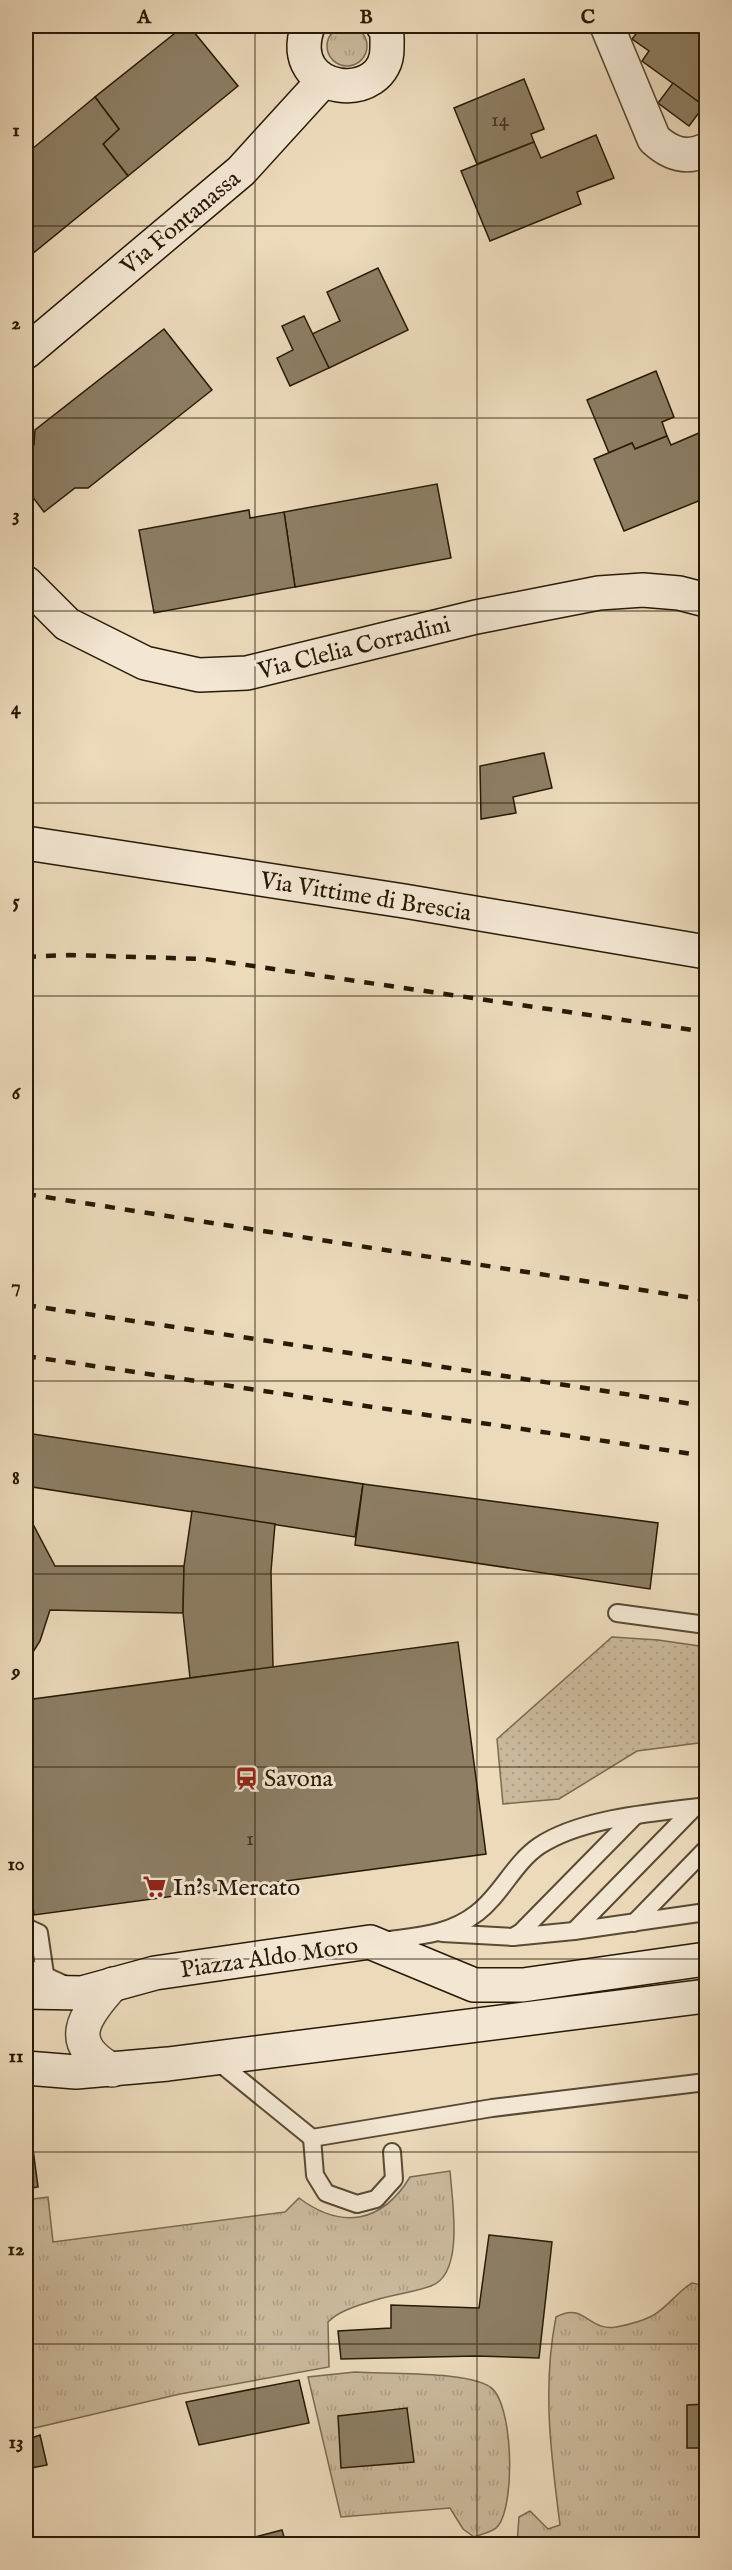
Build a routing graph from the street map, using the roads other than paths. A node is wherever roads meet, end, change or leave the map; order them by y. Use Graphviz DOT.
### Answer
graph roads {
  1 [pos="308,26"];
  2 [pos="607,26"];
  3 [pos="388,27"];
  4 [pos="323,81"];
  5 [pos="706,150"];
  6 [pos="26,352"];
  7 [pos="26,583"];
  8 [pos="706,600"];
  9 [pos="26,843"];
  10 [pos="706,952"];
  11 [pos="616,1613"];
  12 [pos="706,1625"];
  13 [pos="700,1807"];
  14 [pos="636,1816"];
  15 [pos="706,1848"];
  16 [pos="706,1900"];
  17 [pos="700,1913"];
  18 [pos="634,1923"];
  19 [pos="26,1927"];
  20 [pos="574,1931"];
  21 [pos="441,1933"];
  22 [pos="513,1937"];
  23 [pos="369,1942"];
  24 [pos="706,1959"];
  25 [pos="26,1967"];
  26 [pos="35,1983"];
  27 [pos="113,1984"];
  28 [pos="706,1996"];
  29 [pos="216,2059"];
  30 [pos="26,2068"];
  31 [pos="112,2070"];
  32 [pos="706,2082"];
  33 [pos="312,2138"];
  34 [pos="392,2152"];
  1 -- 4 [label="street"];
  2 -- 5 [label="street"];
  3 -- 4 [label="street"];
  4 -- 6 [label="street, Via Fontanassa"];
  7 -- 8 [label="street, Via Clelia Corradini"];
  9 -- 10 [label="street, Via Vittime di Brescia"];
  11 -- 12 [label="lane"];
  13 -- 14 [label="lane"];
  13 -- 20 [label="lane"];
  14 -- 21 [label="lane"];
  14 -- 22 [label="lane"];
  15 -- 18 [label="lane"];
  16 -- 17 [label="lane"];
  17 -- 18 [label="lane"];
  18 -- 20 [label="lane"];
  19 -- 26 [label="lane"];
  20 -- 22 [label="lane"];
  21 -- 22 [label="lane"];
  21 -- 23 [label="lane"];
  23 -- 24 [label="street, Piazza Aldo Moro"];
  23 -- 27 [label="street, Piazza Aldo Moro"];
  25 -- 26 [label="lane"];
  26 -- 27 [label="street, Piazza Aldo Moro"];
  27 -- 31 [label="street"];
  28 -- 29 [label="street"];
  29 -- 31 [label="street"];
  29 -- 33 [label="lane"];
  30 -- 31 [label="street"];
  32 -- 33 [label="lane"];
  33 -- 34 [label="lane"];
}
